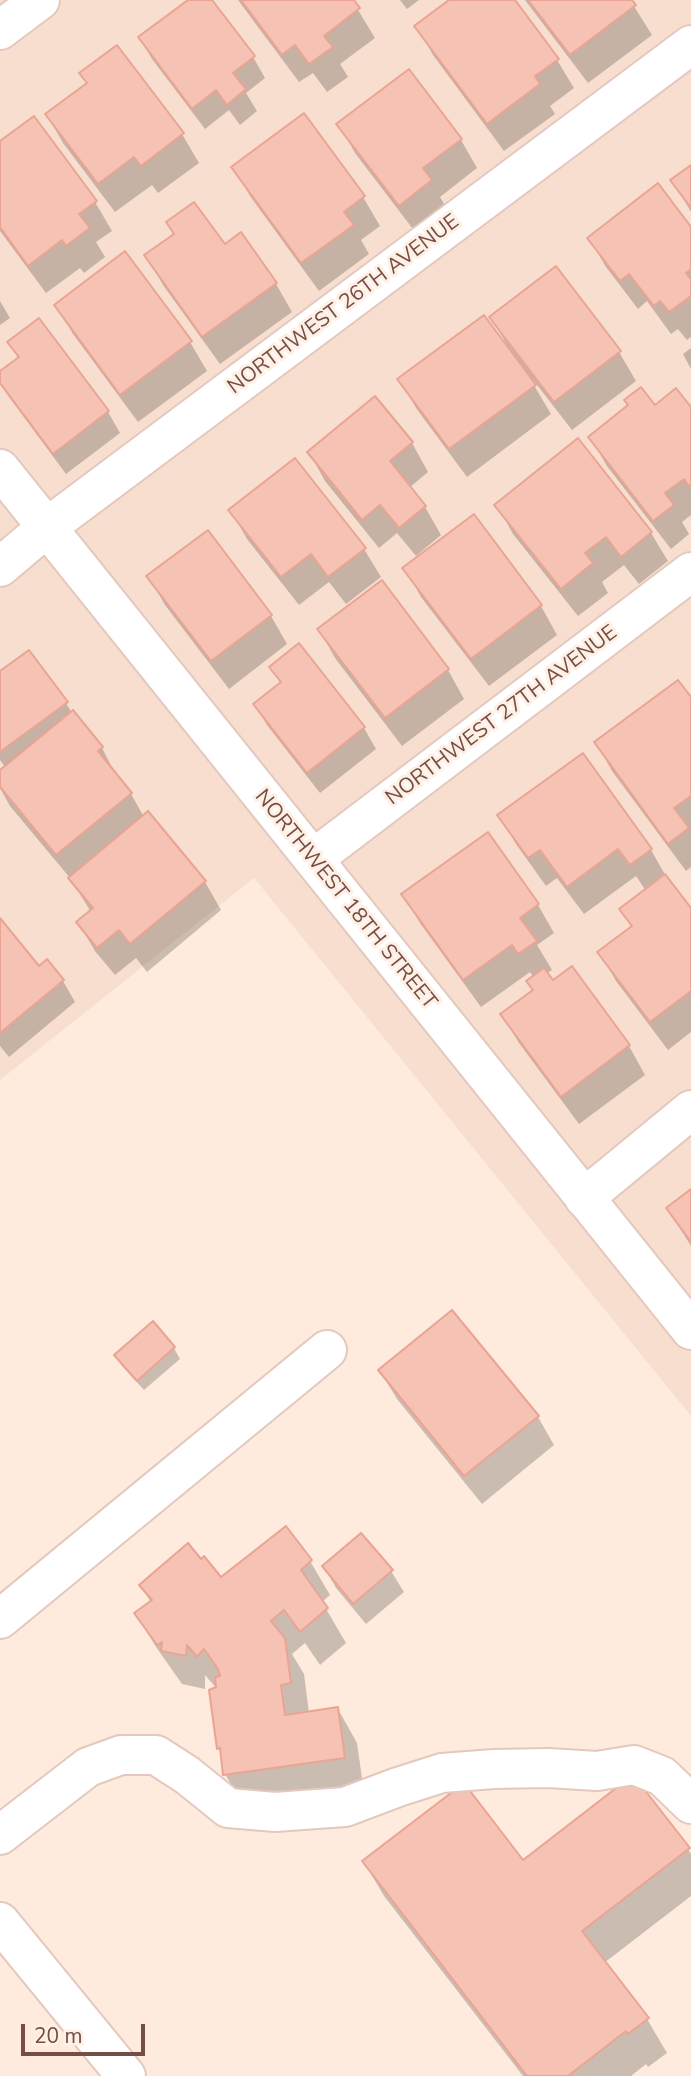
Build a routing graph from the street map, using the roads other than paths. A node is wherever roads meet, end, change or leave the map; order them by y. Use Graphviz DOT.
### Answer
graph roads {
  1 [pos="40,0"];
  2 [pos="0,30"];
  3 [pos="691,45"];
  4 [pos="0,468"];
  5 [pos="46,528"];
  6 [pos="0,567"];
  7 [pos="691,572"];
  8 [pos="313,859"];
  9 [pos="691,1110"];
  10 [pos="584,1198"];
  11 [pos="691,1330"];
  12 [pos="327,1350"];
  13 [pos="0,1619"];
  14 [pos="691,1804"];
  15 [pos="0,1835"];
  16 [pos="0,1922"];
  17 [pos="126,2076"];
  1 -- 2 [label="street"];
  3 -- 5 [label="street, NORTHWEST 26TH AVENUE"];
  4 -- 5 [label="street, NORTHWEST 18TH STREET"];
  5 -- 6 [label="street, NORTHWEST 26TH AVENUE"];
  5 -- 8 [label="street, NORTHWEST 18TH STREET"];
  7 -- 8 [label="street, NORTHWEST 27TH AVENUE"];
  8 -- 10 [label="street, NORTHWEST 18TH STREET"];
  9 -- 10 [label="street"];
  10 -- 11 [label="street, NORTHWEST 18TH STREET"];
  12 -- 13 [label="street"];
  14 -- 15 [label="street"];
  16 -- 17 [label="street"];
}
